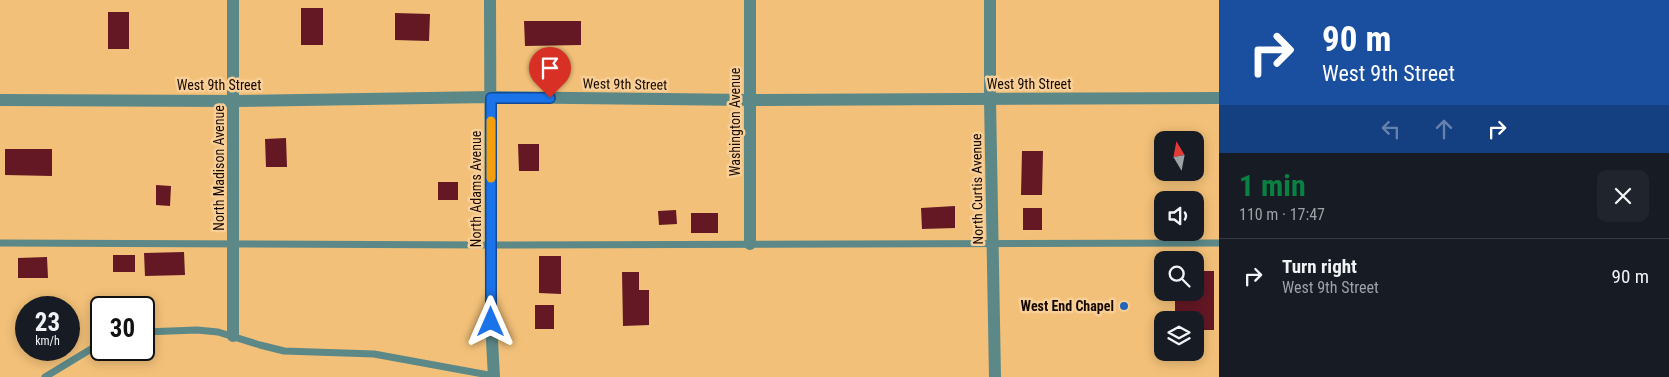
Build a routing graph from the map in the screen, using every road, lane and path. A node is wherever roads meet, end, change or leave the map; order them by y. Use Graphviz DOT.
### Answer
graph roads {
  1 [pos="234,0"];
  2 [pos="490,0"];
  3 [pos="750,0"];
  4 [pos="990,0"];
  5 [pos="491,98"];
  6 [pos="1219,98"];
  7 [pos="990,99"];
  8 [pos="0,100"];
  9 [pos="750,100"];
  10 [pos="234,101"];
  11 [pos="1219,242"];
  12 [pos="0,243"];
  13 [pos="993,243"];
  14 [pos="234,244"];
  15 [pos="750,244"];
  16 [pos="491,245"];
  17 [pos="155,332"];
  18 [pos="233,336"];
  19 [pos="90,350"];
  20 [pos="494,376"];
  21 [pos="45,377"];
  22 [pos="996,377"];
  1 -- 10 [label="street, North Madison Avenue"];
  2 -- 5 [label="street, North Adams Avenue"];
  3 -- 9 [label="street, Washington Avenue"];
  4 -- 7 [label="street, North Curtis Avenue"];
  5 -- 9 [label="street, West 9th Street"];
  5 -- 10 [label="street, West 9th Street"];
  5 -- 16 [label="street, North Adams Avenue"];
  6 -- 7 [label="street, West 9th Street"];
  7 -- 9 [label="street, West 9th Street"];
  7 -- 13 [label="street, North Curtis Avenue"];
  8 -- 10 [label="street, West 9th Street"];
  9 -- 15 [label="street, Washington Avenue"];
  10 -- 14 [label="street, North Madison Avenue"];
  11 -- 13 [label="lane"];
  12 -- 14 [label="lane"];
  13 -- 15 [label="lane"];
  13 -- 22 [label="street, North Curtis Avenue"];
  14 -- 16 [label="lane"];
  14 -- 18 [label="street, North Madison Avenue"];
  15 -- 16 [label="lane"];
  16 -- 20 [label="street, North Adams Avenue"];
  17 -- 18 [label="lane"];
  18 -- 20 [label="lane"];
  19 -- 21 [label="lane"];
}
